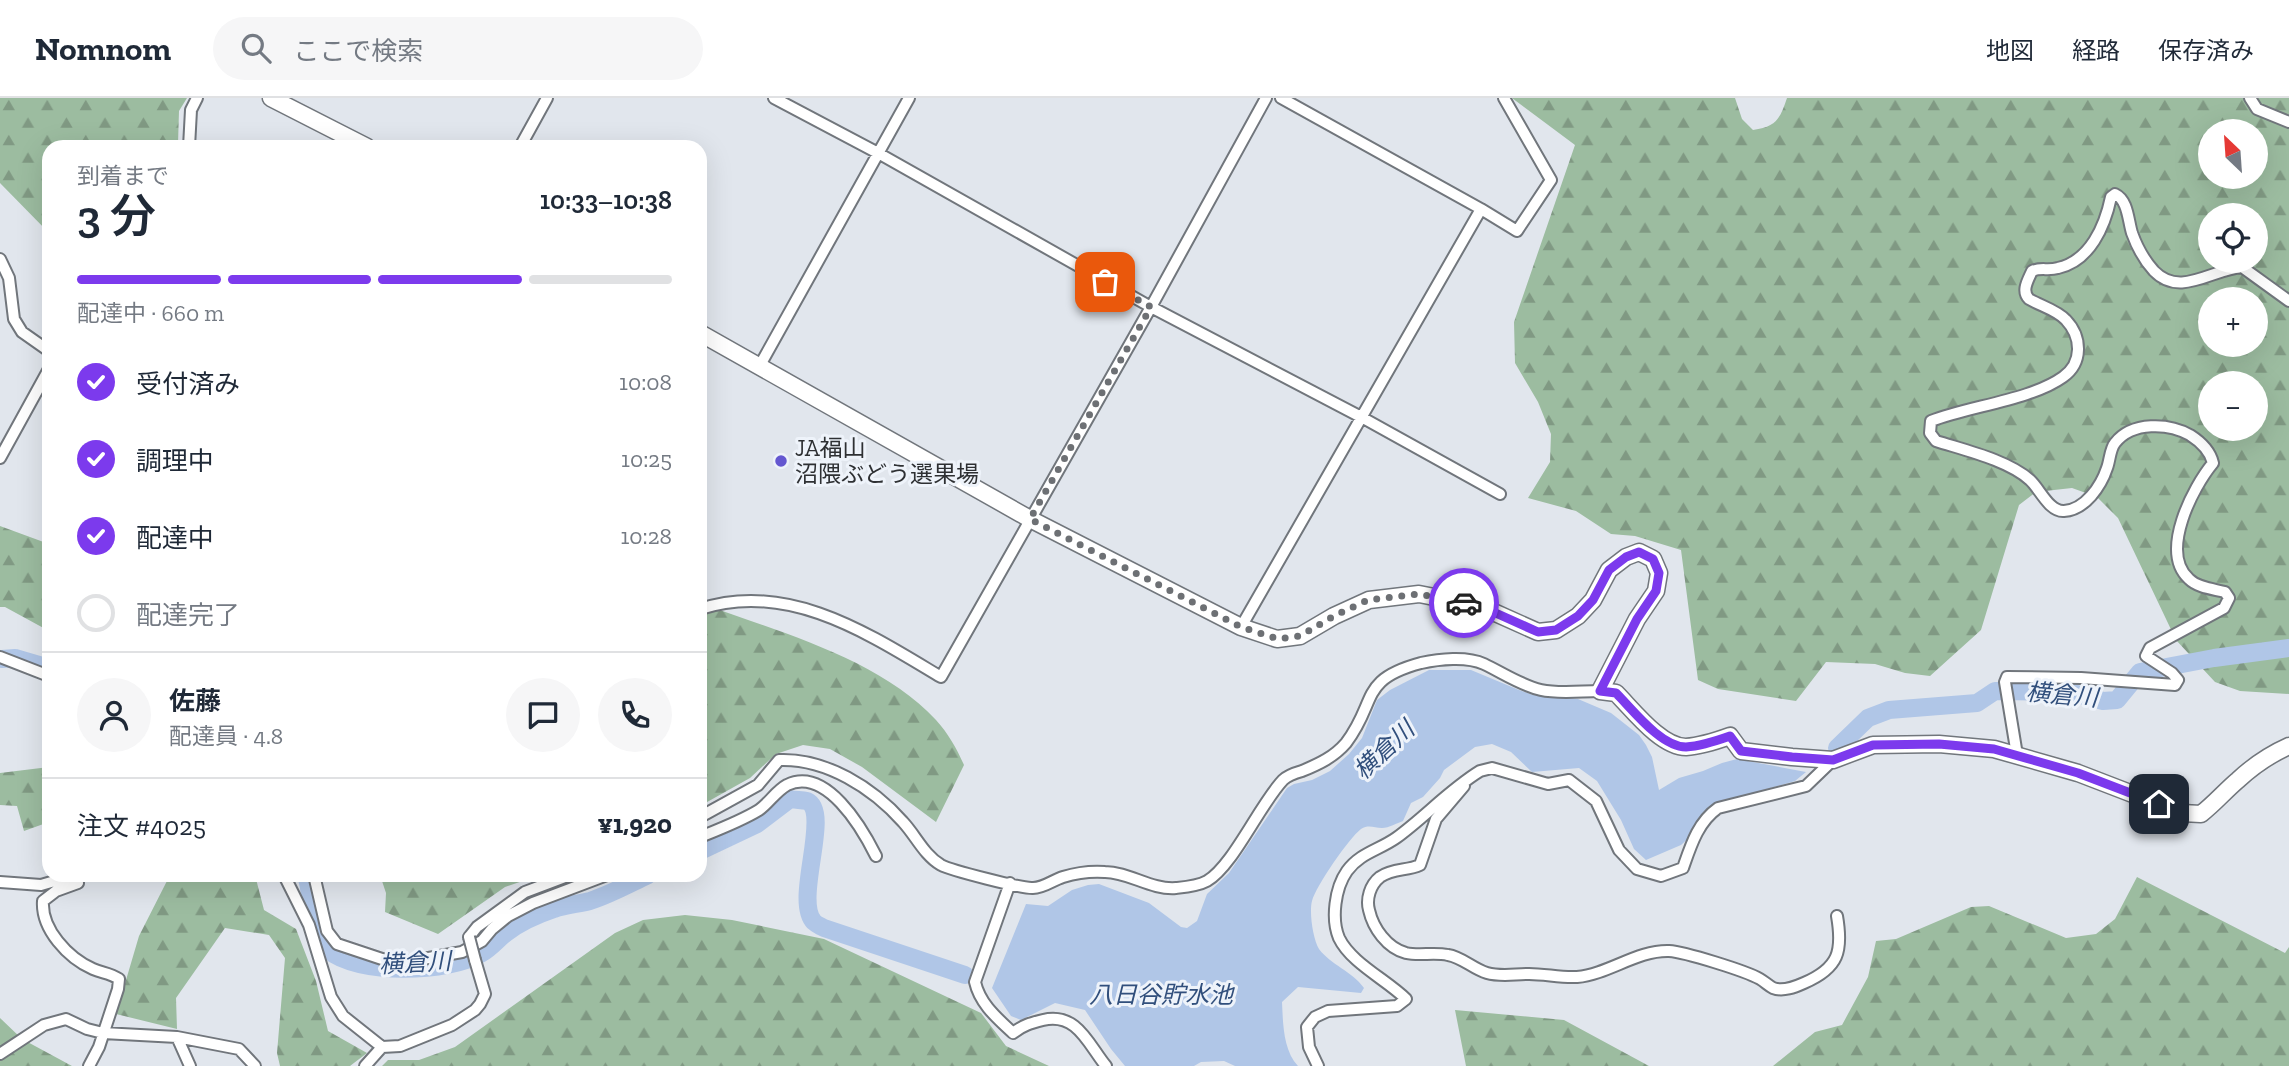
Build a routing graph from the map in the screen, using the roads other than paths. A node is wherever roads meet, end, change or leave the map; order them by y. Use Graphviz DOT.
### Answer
graph roads {
  1 [pos="197,98"];
  2 [pos="271,98"];
  3 [pos="547,98"];
  4 [pos="774,98"];
  5 [pos="909,98"];
  6 [pos="1266,98"];
  7 [pos="1281,98"];
  8 [pos="1504,98"];
  9 [pos="2250,98"];
  10 [pos="2289,122"];
  11 [pos="189,140"];
  12 [pos="353,140"];
  13 [pos="524,140"];
  14 [pos="878,153"];
  15 [pos="1481,209"];
  16 [pos="0,260"];
  17 [pos="2289,301"];
  18 [pos="1151,307"];
  19 [pos="707,336"];
  20 [pos="42,346"];
  21 [pos="759,367"];
  22 [pos="42,382"];
  23 [pos="1363,418"];
  24 [pos="0,458"];
  25 [pos="1500,494"];
  26 [pos="1030,519"];
  27 [pos="707,607"];
  28 [pos="1241,627"];
  29 [pos="0,657"];
  30 [pos="42,674"];
  31 [pos="1600,691"];
  32 [pos="2289,746"];
  33 [pos="2017,755"];
  34 [pos="1833,760"];
  35 [pos="1472,776"];
  36 [pos="707,813"];
  37 [pos="707,834"];
  38 [pos="876,856"];
  39 [pos="0,882"];
  40 [pos="52,882"];
  41 [pos="78,882"];
  42 [pos="288,882"];
  43 [pos="316,882"];
  44 [pos="551,882"];
  45 [pos="588,882"];
  46 [pos="1010,883"];
  47 [pos="1837,916"];
  48 [pos="103,1033"];
  49 [pos="177,1037"];
  50 [pos="382,1047"];
  51 [pos="0,1054"];
  52 [pos="89,1066"];
  53 [pos="190,1066"];
  54 [pos="255,1066"];
  55 [pos="365,1066"];
  56 [pos="1106,1066"];
  57 [pos="1318,1066"];
  1 -- 11 [label="street"];
  2 -- 12 [label="street"];
  3 -- 13 [label="street"];
  4 -- 14 [label="street"];
  5 -- 14 [label="street"];
  6 -- 18 [label="street"];
  7 -- 15 [label="street"];
  8 -- 15 [label="street"];
  9 -- 10 [label="street"];
  14 -- 18 [label="street"];
  14 -- 21 [label="street"];
  15 -- 23 [label="street"];
  16 -- 20 [label="street"];
  17 -- 33 [label="street"];
  18 -- 23 [label="street"];
  18 -- 26 [label="street"];
  19 -- 21 [label="street"];
  21 -- 26 [label="street"];
  22 -- 24 [label="street"];
  23 -- 25 [label="street"];
  23 -- 28 [label="street"];
  26 -- 27 [label="street"];
  26 -- 28 [label="street"];
  28 -- 31 [label="street"];
  29 -- 30 [label="street"];
  31 -- 34 [label="street"];
  31 -- 46 [label="street"];
  32 -- 33 [label="street"];
  33 -- 34 [label="street"];
  34 -- 35 [label="street"];
  35 -- 47 [label="street"];
  35 -- 57 [label="street"];
  36 -- 46 [label="street"];
  37 -- 38 [label="street"];
  39 -- 40 [label="street"];
  41 -- 48 [label="street"];
  42 -- 50 [label="street"];
  43 -- 45 [label="street"];
  44 -- 50 [label="street, bridge"];
  46 -- 56 [label="street"];
  48 -- 49 [label="street"];
  48 -- 51 [label="street"];
  48 -- 52 [label="street"];
  49 -- 53 [label="street"];
  49 -- 54 [label="street"];
  50 -- 55 [label="street"];
}
